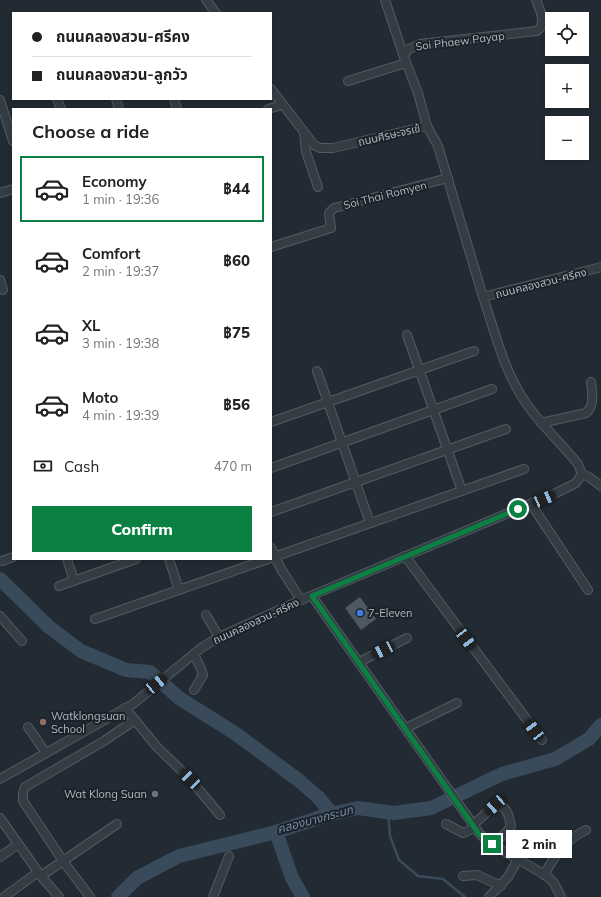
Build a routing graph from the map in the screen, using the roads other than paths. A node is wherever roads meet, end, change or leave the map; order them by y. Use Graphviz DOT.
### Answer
graph roads {
  1 [pos="206,0"];
  2 [pos="385,0"];
  3 [pos="536,0"];
  4 [pos="215,12"];
  5 [pos="405,60"];
  6 [pos="348,81"];
  7 [pos="272,90"];
  8 [pos="0,100"];
  9 [pos="282,105"];
  10 [pos="272,108"];
  11 [pos="427,126"];
  12 [pos="304,133"];
  13 [pos="12,138"];
  14 [pos="448,178"];
  15 [pos="318,187"];
  16 [pos="12,189"];
  17 [pos="0,193"];
  18 [pos="272,247"];
  19 [pos="601,268"];
  20 [pos="0,280"];
  21 [pos="3,290"];
  22 [pos="483,297"];
  23 [pos="407,335"];
  24 [pos="474,351"];
  25 [pos="419,370"];
  26 [pos="317,371"];
  27 [pos="591,382"];
  28 [pos="492,389"];
  29 [pos="328,402"];
  30 [pos="433,410"];
  31 [pos="272,422"];
  32 [pos="541,423"];
  33 [pos="506,429"];
  34 [pos="343,442"];
  35 [pos="447,450"];
  36 [pos="272,468"];
  37 [pos="524,469"];
  38 [pos="582,474"];
  39 [pos="357,481"];
  40 [pos="601,486"];
  41 [pos="462,491"];
  42 [pos="531,504"];
  43 [pos="272,512"];
  44 [pos="370,523"];
  45 [pos="405,556"];
  46 [pos="12,557"];
  47 [pos="272,558"];
  48 [pos="272,559"];
  49 [pos="67,560"];
  50 [pos="133,560"];
  51 [pos="169,560"];
  52 [pos="265,560"];
  53 [pos="2,561"];
  54 [pos="74,581"];
  55 [pos="59,586"];
  56 [pos="179,590"];
  57 [pos="588,590"];
  58 [pos="312,596"];
  59 [pos="301,600"];
  60 [pos="206,615"];
  61 [pos="0,616"];
  62 [pos="95,619"];
  63 [pos="219,637"];
  64 [pos="406,638"];
  65 [pos="22,641"];
  66 [pos="194,654"];
  67 [pos="359,662"];
  68 [pos="194,690"];
  69 [pos="456,703"];
  70 [pos="125,708"];
  71 [pos="135,720"];
  72 [pos="28,727"];
  73 [pos="406,728"];
  74 [pos="542,740"];
  75 [pos="46,753"];
  76 [pos="0,779"];
  77 [pos="220,815"];
  78 [pos="1,823"];
  79 [pos="117,824"];
  80 [pos="446,824"];
  81 [pos="474,826"];
  82 [pos="586,830"];
  83 [pos="18,844"];
  84 [pos="492,844"];
  85 [pos="229,856"];
  86 [pos="0,857"];
  87 [pos="518,860"];
  88 [pos="63,861"];
  89 [pos="40,874"];
  90 [pos="544,874"];
  91 [pos="463,876"];
  92 [pos="501,886"];
  93 [pos="4,897"];
  94 [pos="59,897"];
  95 [pos="90,897"];
  96 [pos="213,897"];
  97 [pos="488,897"];
  98 [pos="561,897"];
  1 -- 4 [label="street"];
  2 -- 5 [label="street"];
  3 -- 5 [label="street, Soi Phaew Payap"];
  5 -- 6 [label="street"];
  5 -- 11 [label="street, Soi Phaew Payap"];
  7 -- 9 [label="street, ถนนศีรษะจรเข้"];
  8 -- 13 [label="street"];
  9 -- 10 [label="street"];
  9 -- 12 [label="street, ถนนศีรษะจรเข้"];
  11 -- 12 [label="street, ถนนศีรษะจรเข้"];
  11 -- 14 [label="street, ถนนศีรษะจรเข้"];
  12 -- 15 [label="street"];
  14 -- 18 [label="street, Soi Thai Romyen"];
  14 -- 22 [label="street, ถนนศีรษะจรเข้"];
  16 -- 17 [label="street"];
  19 -- 22 [label="street, ถนนคลองสวน-ศรีคง"];
  20 -- 21 [label="street"];
  22 -- 32 [label="street, ถนนคลองสวน-ศรีคง"];
  23 -- 25 [label="street"];
  24 -- 25 [label="street"];
  25 -- 29 [label="street"];
  25 -- 30 [label="street"];
  26 -- 29 [label="street"];
  27 -- 32 [label="street"];
  28 -- 30 [label="street"];
  29 -- 31 [label="street"];
  29 -- 34 [label="street"];
  30 -- 34 [label="street"];
  30 -- 35 [label="street"];
  32 -- 38 [label="street, ถนนคลองสวน-ศรีคง"];
  33 -- 35 [label="street"];
  34 -- 36 [label="street"];
  34 -- 39 [label="street"];
  35 -- 39 [label="street"];
  35 -- 41 [label="street"];
  37 -- 41 [label="street"];
  38 -- 40 [label="street"];
  38 -- 42 [label="street, ถนนคลองสวน-ศรีคง"];
  39 -- 43 [label="street"];
  39 -- 44 [label="street"];
  41 -- 44 [label="street"];
  42 -- 45 [label="street, ถนนคลองสวน-ศรีคง"];
  42 -- 57 [label="street"];
  44 -- 47 [label="street"];
  45 -- 58 [label="street, ถนนคลองสวน-ศรีคง"];
  45 -- 74 [label="street"];
  46 -- 53 [label="street"];
  48 -- 59 [label="street"];
  49 -- 54 [label="street"];
  50 -- 54 [label="street"];
  51 -- 56 [label="street"];
  52 -- 56 [label="street"];
  54 -- 55 [label="street"];
  56 -- 62 [label="street"];
  58 -- 59 [label="street, ถนนคลองสวน-ศรีคง"];
  58 -- 67 [label="street"];
  59 -- 63 [label="street, ถนนคลองสวน-ศรีคง"];
  60 -- 63 [label="street"];
  61 -- 65 [label="street"];
  63 -- 66 [label="street, ถนนคลองสวน-ศรีคง"];
  64 -- 67 [label="street"];
  66 -- 68 [label="street"];
  66 -- 70 [label="street, ถนนคลองสวน-ศรีคง"];
  67 -- 73 [label="street"];
  69 -- 73 [label="street"];
  70 -- 71 [label="street"];
  70 -- 75 [label="street, ถนนคลองสวน-ศรีคง"];
  71 -- 77 [label="street"];
  71 -- 88 [label="street"];
  72 -- 75 [label="street"];
  73 -- 81 [label="street"];
  75 -- 76 [label="street, ถนนคลองสวน-ศรีคง"];
  78 -- 83 [label="street"];
  79 -- 88 [label="street"];
  80 -- 81 [label="street"];
  81 -- 84 [label="street"];
  81 -- 84 [label="street"];
  82 -- 90 [label="street"];
  83 -- 86 [label="street"];
  83 -- 89 [label="street"];
  84 -- 87 [label="street"];
  85 -- 96 [label="street"];
  87 -- 90 [label="street"];
  87 -- 92 [label="street"];
  88 -- 89 [label="street"];
  88 -- 95 [label="street"];
  89 -- 93 [label="street"];
  89 -- 94 [label="street"];
  90 -- 98 [label="street"];
  91 -- 92 [label="street"];
  92 -- 97 [label="street"];
}
